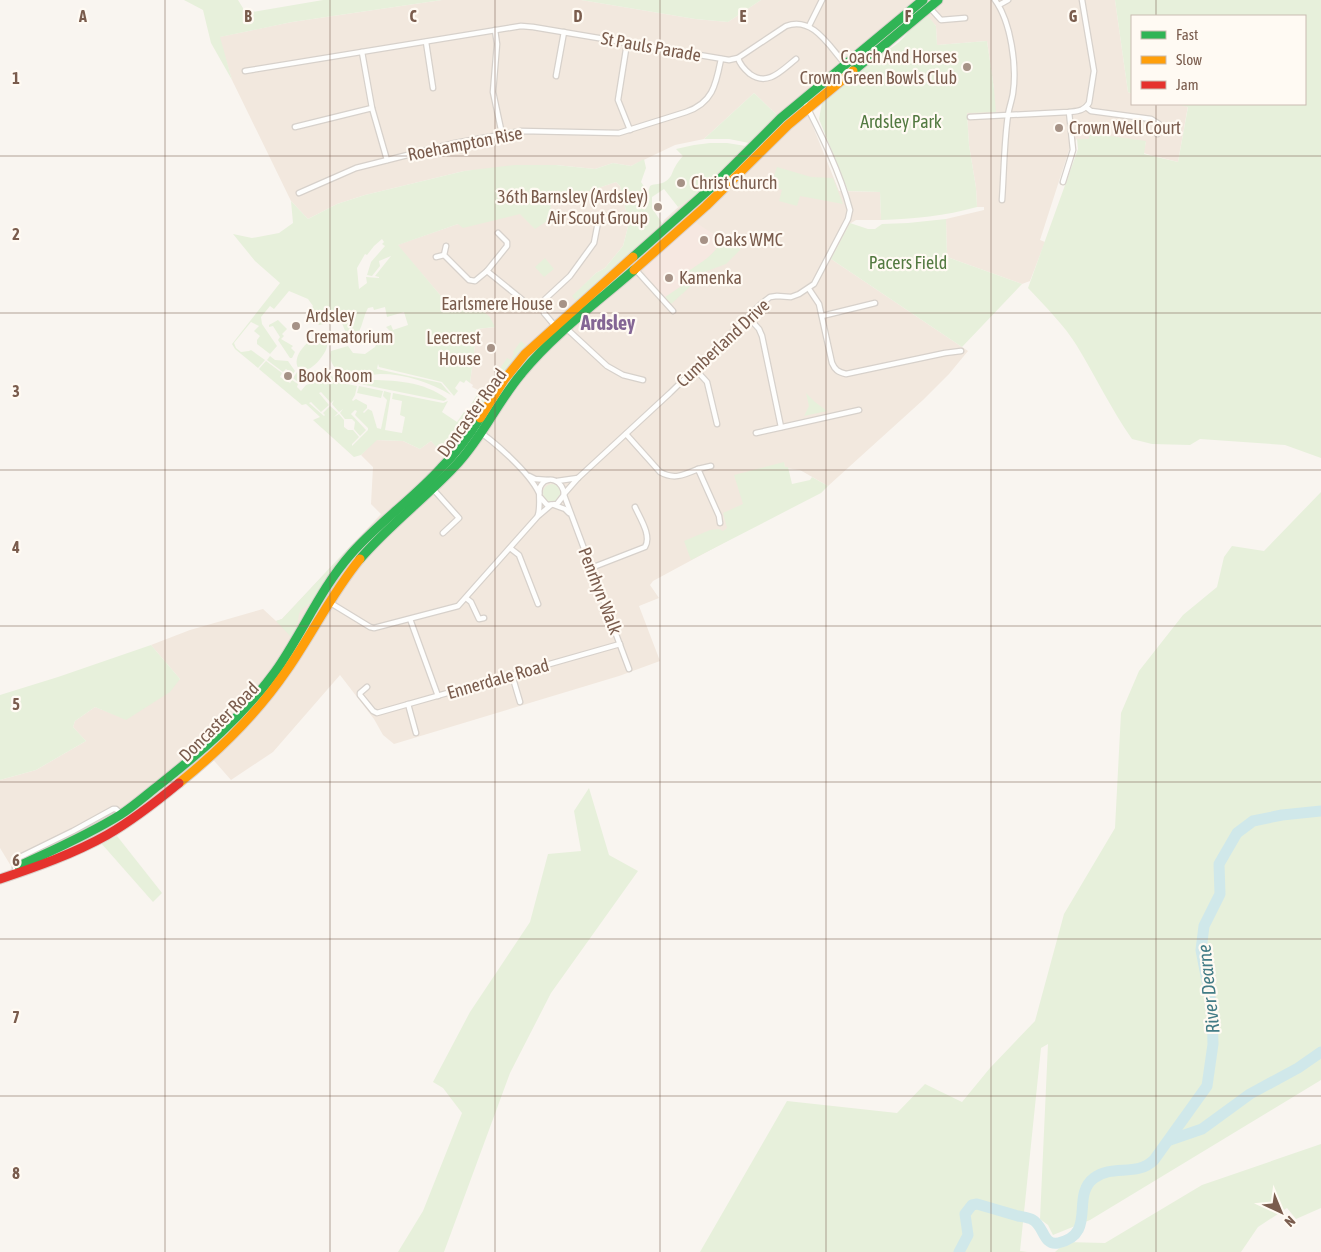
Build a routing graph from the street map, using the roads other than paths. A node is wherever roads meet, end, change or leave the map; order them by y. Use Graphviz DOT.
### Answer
graph roads {
  1 [pos="822,0"];
  2 [pos="938,0"];
  3 [pos="995,0"];
  4 [pos="1008,0"];
  5 [pos="1082,0"];
  6 [pos="926,4"];
  7 [pos="999,5"];
  8 [pos="965,18"];
  9 [pos="809,26"];
  10 [pos="495,30"];
  11 [pos="564,32"];
  12 [pos="426,42"];
  13 [pos="627,43"];
  14 [pos="362,52"];
  15 [pos="738,58"];
  16 [pos="720,59"];
  17 [pos="796,59"];
  18 [pos="848,68"];
  19 [pos="245,71"];
  20 [pos="556,76"];
  21 [pos="433,88"];
  22 [pos="803,99"];
  23 [pos="1086,107"];
  24 [pos="372,108"];
  25 [pos="807,108"];
  26 [pos="1069,112"];
  27 [pos="1008,115"];
  28 [pos="970,117"];
  29 [pos="295,127"];
  30 [pos="630,130"];
  31 [pos="502,134"];
  32 [pos="1157,134"];
  33 [pos="387,160"];
  34 [pos="1063,182"];
  35 [pos="300,193"];
  36 [pos="1002,200"];
  37 [pos="599,218"];
  38 [pos="498,233"];
  39 [pos="665,236"];
  40 [pos="446,246"];
  41 [pos="444,255"];
  42 [pos="436,257"];
  43 [pos="634,269"];
  44 [pos="487,271"];
  45 [pos="809,289"];
  46 [pos="875,303"];
  47 [pos="542,307"];
  48 [pos="672,311"];
  49 [pos="822,316"];
  50 [pos="748,317"];
  51 [pos="555,326"];
  52 [pos="567,328"];
  53 [pos="961,351"];
  54 [pos="695,369"];
  55 [pos="643,380"];
  56 [pos="859,410"];
  57 [pos="717,424"];
  58 [pos="781,427"];
  59 [pos="478,430"];
  60 [pos="756,433"];
  61 [pos="626,434"];
  62 [pos="711,466"];
  63 [pos="698,469"];
  64 [pos="528,476"];
  65 [pos="578,478"];
  66 [pos="550,480"];
  67 [pos="556,481"];
  68 [pos="433,489"];
  69 [pos="564,495"];
  70 [pos="540,496"];
  71 [pos="410,503"];
  72 [pos="552,505"];
  73 [pos="635,511"];
  74 [pos="464,514"];
  75 [pos="570,514"];
  76 [pos="538,516"];
  77 [pos="459,518"];
  78 [pos="647,520"];
  79 [pos="642,523"];
  80 [pos="720,523"];
  81 [pos="443,533"];
  82 [pos="510,548"];
  83 [pos="591,568"];
  84 [pos="329,596"];
  85 [pos="466,598"];
  86 [pos="538,604"];
  87 [pos="484,618"];
  88 [pos="410,619"];
  89 [pos="620,644"];
  90 [pos="629,669"];
  91 [pos="512,674"];
  92 [pos="367,687"];
  93 [pos="438,696"];
  94 [pos="520,702"];
  95 [pos="408,704"];
  96 [pos="240,722"];
  97 [pos="416,733"];
  98 [pos="147,808"];
  99 [pos="121,814"];
  100 [pos="0,879"];
  1 -- 9 [label="street"];
  2 -- 6 [label="highway, Doncaster Road"];
  3 -- 7 [label="street"];
  4 -- 7 [label="street"];
  5 -- 23 [label="street"];
  6 -- 8 [label="street"];
  6 -- 18 [label="highway, Doncaster Road"];
  7 -- 27 [label="street"];
  9 -- 15 [label="street"];
  9 -- 18 [label="street"];
  10 -- 11 [label="street, St Pauls Parade"];
  10 -- 12 [label="street, St Pauls Parade"];
  10 -- 31 [label="street"];
  11 -- 13 [label="street, St Pauls Parade"];
  11 -- 20 [label="street"];
  12 -- 14 [label="street, St Pauls Parade"];
  12 -- 21 [label="street"];
  13 -- 16 [label="street, St Pauls Parade"];
  13 -- 30 [label="street"];
  14 -- 19 [label="street, St Pauls Parade"];
  14 -- 24 [label="street"];
  15 -- 16 [label="street, St Pauls Parade"];
  15 -- 17 [label="street"];
  16 -- 30 [label="street, Roehampton Rise"];
  18 -- 22 [label="highway, Doncaster Road"];
  18 -- 25 [label="highway, Doncaster Road"];
  22 -- 25 [label="street"];
  22 -- 39 [label="highway, Doncaster Road"];
  23 -- 26 [label="street"];
  23 -- 32 [label="street"];
  24 -- 29 [label="street"];
  24 -- 33 [label="street"];
  25 -- 39 [label="highway, Doncaster Road"];
  25 -- 45 [label="street"];
  26 -- 27 [label="street"];
  26 -- 34 [label="street"];
  27 -- 28 [label="street"];
  27 -- 36 [label="street"];
  30 -- 31 [label="street, Roehampton Rise"];
  31 -- 33 [label="street, Roehampton Rise"];
  33 -- 35 [label="street, Roehampton Rise"];
  37 -- 47 [label="street"];
  38 -- 44 [label="street"];
  39 -- 43 [label="highway, Doncaster Road"];
  39 -- 51 [label="highway, Doncaster Road"];
  40 -- 41 [label="street"];
  41 -- 42 [label="street"];
  41 -- 44 [label="street"];
  43 -- 48 [label="street"];
  43 -- 52 [label="highway, Doncaster Road"];
  44 -- 47 [label="street"];
  45 -- 49 [label="street"];
  45 -- 50 [label="street, Cumberland Drive"];
  46 -- 49 [label="street"];
  47 -- 51 [label="street"];
  49 -- 53 [label="street"];
  50 -- 54 [label="street, Cumberland Drive"];
  50 -- 58 [label="street"];
  51 -- 52 [label="highway"];
  51 -- 59 [label="highway, Doncaster Road"];
  52 -- 55 [label="street"];
  52 -- 59 [label="highway, Doncaster Road"];
  54 -- 57 [label="street"];
  54 -- 61 [label="street, Cumberland Drive"];
  56 -- 58 [label="street"];
  58 -- 60 [label="street"];
  59 -- 64 [label="street"];
  59 -- 68 [label="highway, Doncaster Road"];
  59 -- 71 [label="highway, Doncaster Road"];
  61 -- 63 [label="street"];
  61 -- 65 [label="street, Cumberland Drive"];
  62 -- 63 [label="street"];
  63 -- 80 [label="street"];
  64 -- 66 [label="street"];
  64 -- 70 [label="street"];
  65 -- 67 [label="street"];
  65 -- 69 [label="street, Cumberland Drive"];
  66 -- 67 [label="street"];
  66 -- 70 [label="street"];
  67 -- 69 [label="street"];
  68 -- 71 [label="highway, Doncaster Road"];
  68 -- 77 [label="street"];
  69 -- 72 [label="street, Cumberland Drive"];
  69 -- 75 [label="street, Penrhyn Walk"];
  70 -- 72 [label="street"];
  70 -- 76 [label="street"];
  71 -- 84 [label="highway, Doncaster Road"];
  72 -- 75 [label="street"];
  72 -- 76 [label="street, Cumberland Drive"];
  73 -- 79 [label="street"];
  74 -- 77 [label="street"];
  75 -- 83 [label="street, Penrhyn Walk"];
  76 -- 82 [label="street, Cumberland Drive"];
  77 -- 81 [label="street"];
  78 -- 79 [label="street"];
  79 -- 83 [label="street"];
  82 -- 85 [label="street, Cumberland Drive"];
  82 -- 86 [label="street"];
  83 -- 89 [label="street, Penrhyn Walk"];
  84 -- 88 [label="street, Cumberland Drive"];
  84 -- 96 [label="highway, Doncaster Road"];
  85 -- 87 [label="street"];
  85 -- 88 [label="street, Cumberland Drive"];
  88 -- 93 [label="street"];
  89 -- 90 [label="street, Penrhyn Walk"];
  89 -- 91 [label="street, Ennerdale Road"];
  91 -- 93 [label="street, Ennerdale Road"];
  91 -- 94 [label="street"];
  92 -- 95 [label="street, Ennerdale Road"];
  93 -- 95 [label="street, Ennerdale Road"];
  95 -- 97 [label="street"];
  96 -- 98 [label="highway, Doncaster Road"];
  96 -- 99 [label="highway, Doncaster Road"];
  98 -- 99 [label="highway"];
  98 -- 100 [label="highway, Doncaster Road"];
  99 -- 100 [label="highway, Doncaster Road"];
}
